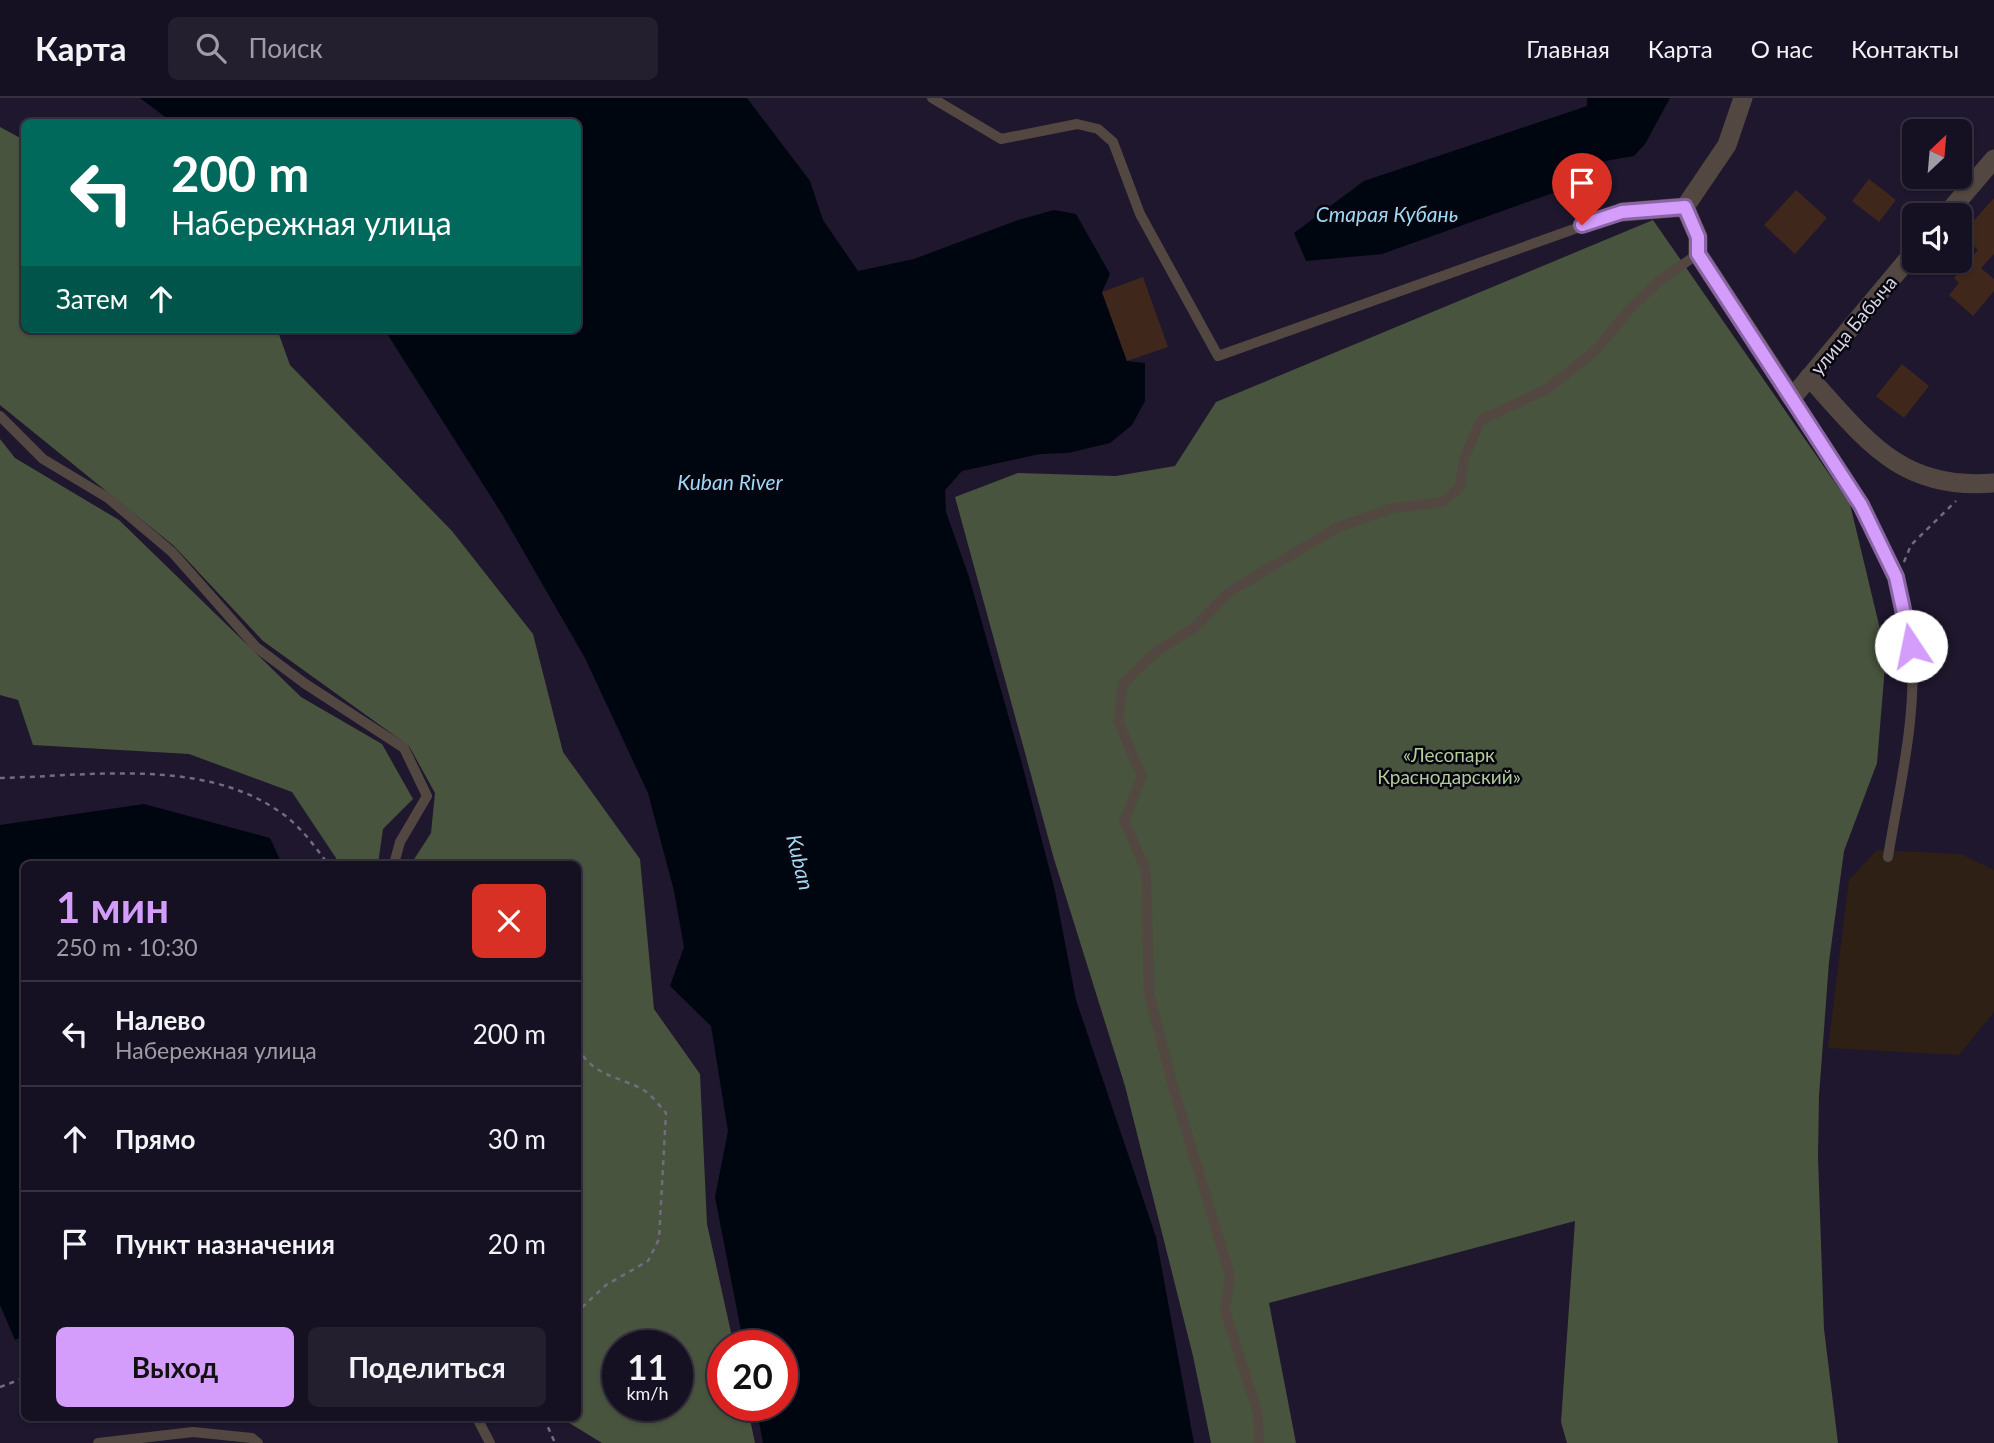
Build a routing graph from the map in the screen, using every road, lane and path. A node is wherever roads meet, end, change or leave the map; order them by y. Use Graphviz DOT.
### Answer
graph roads {
  1 [pos="932,98"];
  2 [pos="1743,98"];
  3 [pos="1994,159"];
  4 [pos="1956,203"];
  5 [pos="1685,207"];
  6 [pos="1622,212"];
  7 [pos="1698,254"];
  8 [pos="1902,266"];
  9 [pos="1808,377"];
  10 [pos="1792,398"];
  11 [pos="0,416"];
  12 [pos="1994,484"];
  13 [pos="1967,486"];
  14 [pos="1896,577"];
  15 [pos="0,778"];
  16 [pos="1888,857"];
  17 [pos="326,861"];
  18 [pos="395,861"];
  19 [pos="581,1054"];
  20 [pos="581,1308"];
  21 [pos="21,1379"];
  22 [pos="0,1387"];
  23 [pos="479,1421"];
  24 [pos="545,1421"];
  25 [pos="97,1443"];
  26 [pos="257,1443"];
  27 [pos="491,1443"];
  28 [pos="555,1443"];
  29 [pos="1259,1443"];
  1 -- 6 [label="lane"];
  2 -- 5 [label="street"];
  3 -- 4 [label="street"];
  5 -- 6 [label="street"];
  5 -- 7 [label="street"];
  7 -- 10 [label="street"];
  7 -- 29 [label="lane"];
  8 -- 9 [label="street, улица Бабыча"];
  9 -- 10 [label="street, улица Бабыча"];
  9 -- 13 [label="street"];
  10 -- 14 [label="lane"];
  11 -- 18 [label="lane"];
  12 -- 13 [label="street"];
  13 -- 14 [label="path"];
  14 -- 16 [label="lane"];
  15 -- 17 [label="path"];
  19 -- 20 [label="path"];
  21 -- 22 [label="path"];
  23 -- 27 [label="lane"];
  24 -- 28 [label="path"];
  25 -- 26 [label="lane"];
}
